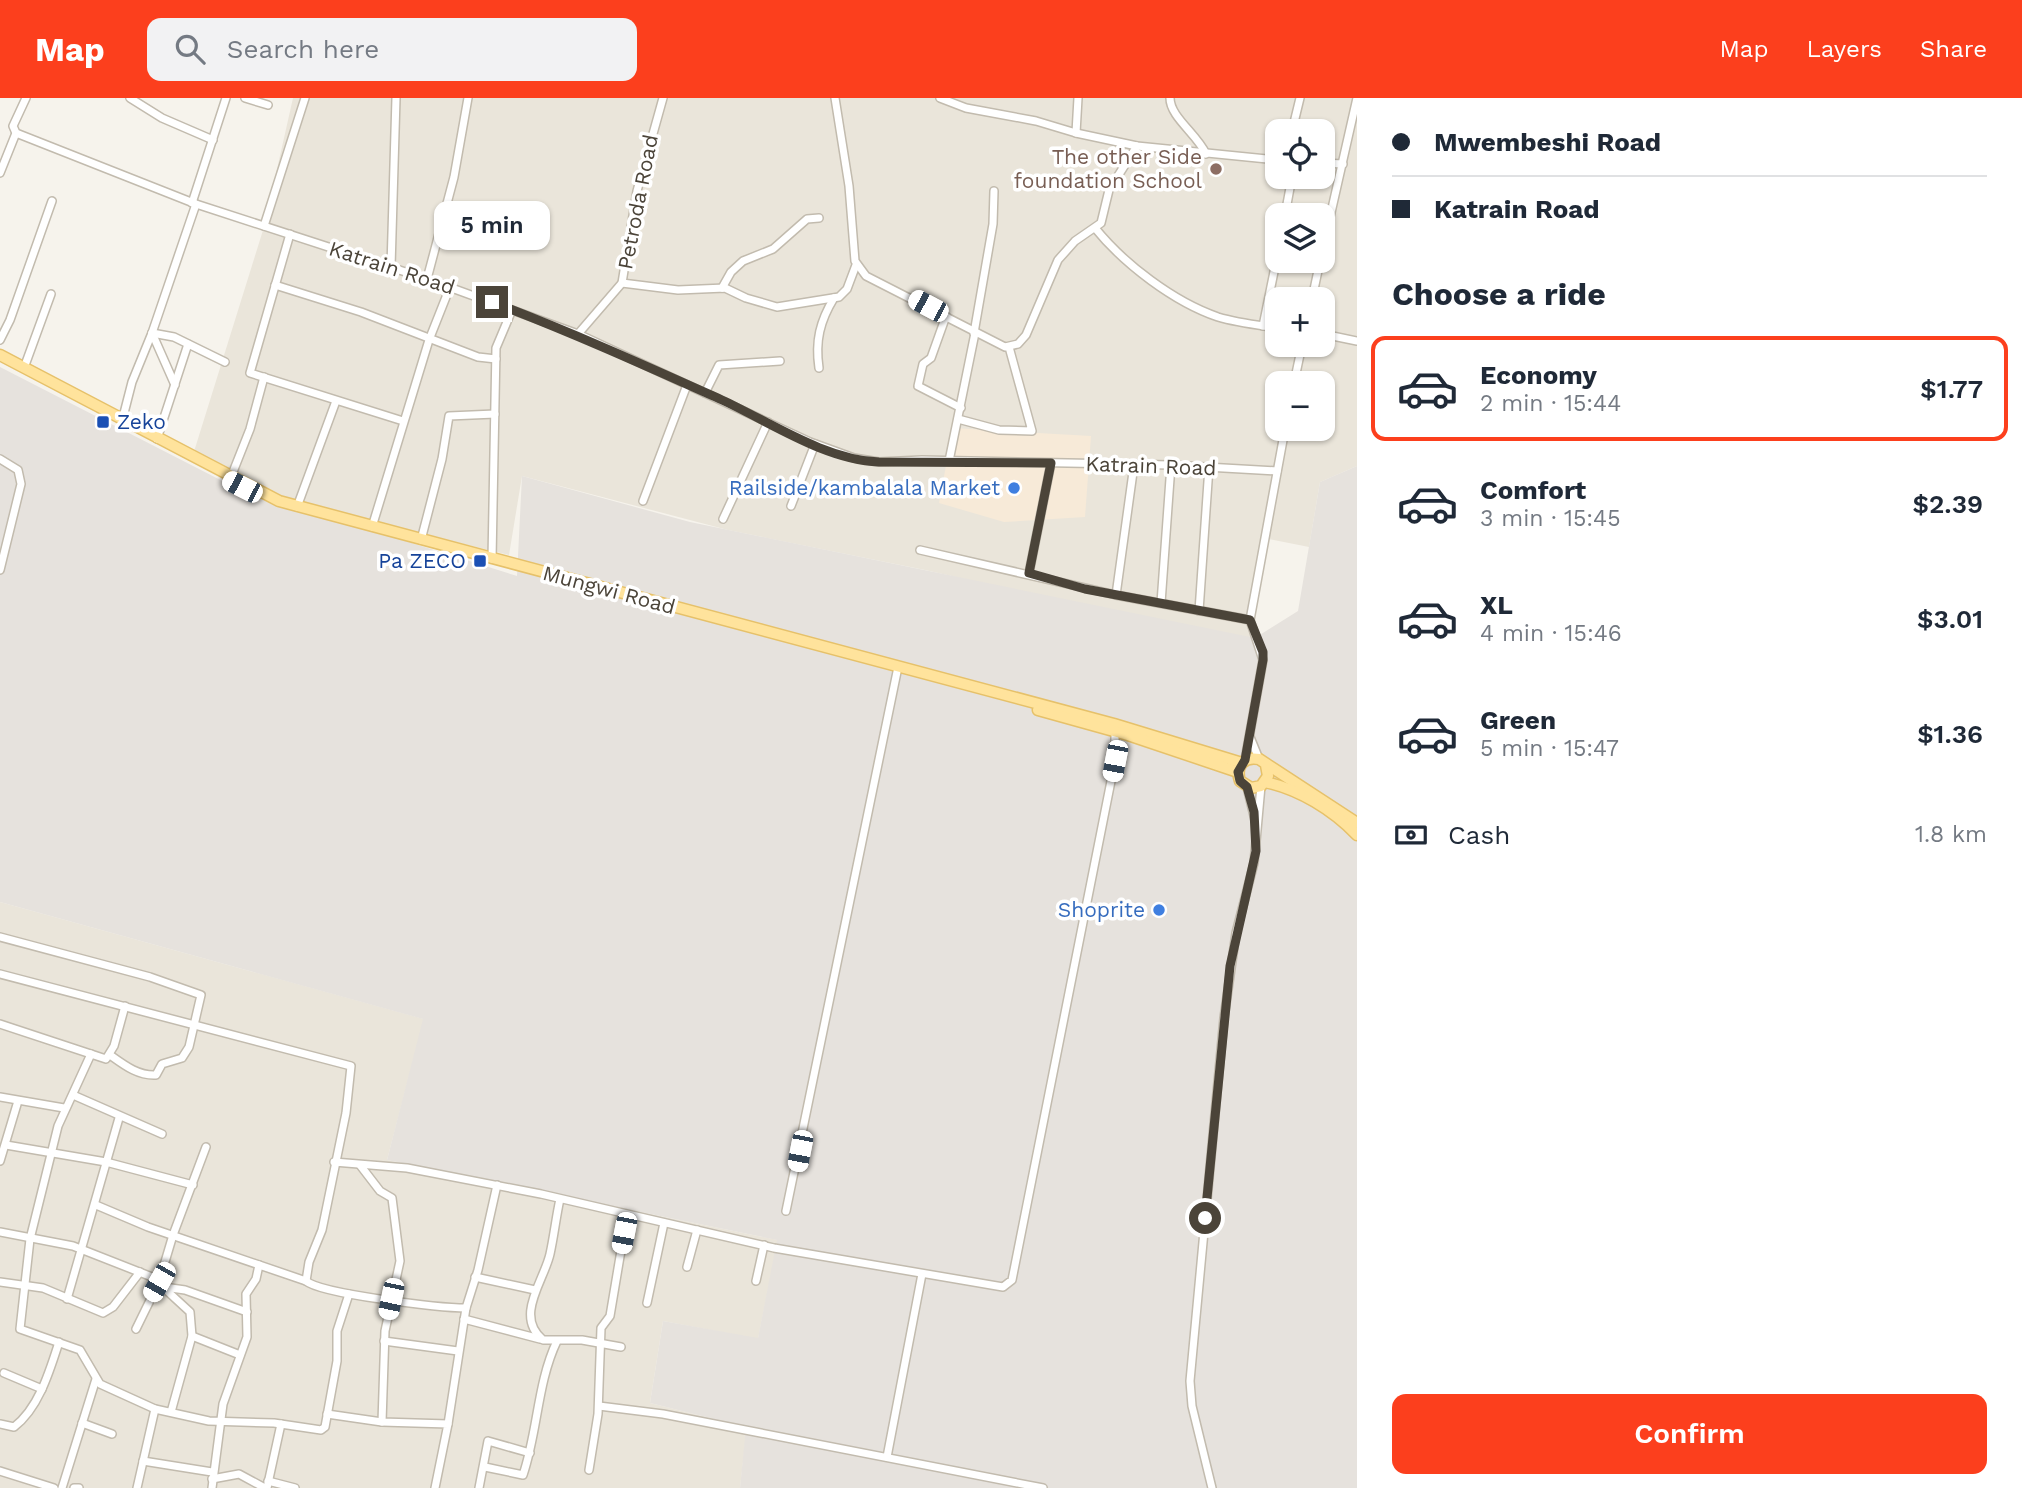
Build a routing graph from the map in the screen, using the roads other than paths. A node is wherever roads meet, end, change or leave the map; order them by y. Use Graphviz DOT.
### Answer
graph roads {
  1 [pos="26,98"];
  2 [pos="130,98"];
  3 [pos="226,98"];
  4 [pos="245,98"];
  5 [pos="305,98"];
  6 [pos="396,98"];
  7 [pos="468,98"];
  8 [pos="663,98"];
  9 [pos="835,98"];
  10 [pos="940,98"];
  11 [pos="1078,98"];
  12 [pos="1170,98"];
  13 [pos="1300,98"];
  14 [pos="1357,98"];
  15 [pos="268,105"];
  16 [pos="1295,119"];
  17 [pos="16,133"];
  18 [pos="1076,133"];
  19 [pos="213,140"];
  20 [pos="1137,146"];
  21 [pos="1206,154"];
  22 [pos="1265,159"];
  23 [pos="1335,164"];
  24 [pos="1343,164"];
  25 [pos="0,173"];
  26 [pos="994,191"];
  27 [pos="52,201"];
  28 [pos="1334,203"];
  29 [pos="194,204"];
  30 [pos="819,218"];
  31 [pos="264,226"];
  32 [pos="1095,228"];
  33 [pos="290,234"];
  34 [pos="856,265"];
  35 [pos="391,267"];
  36 [pos="1274,273"];
  37 [pos="427,279"];
  38 [pos="622,283"];
  39 [pos="275,285"];
  40 [pos="450,287"];
  41 [pos="722,288"];
  42 [pos="51,294"];
  43 [pos="834,298"];
  44 [pos="512,310"];
  45 [pos="946,316"];
  46 [pos="1263,326"];
  47 [pos="152,332"];
  48 [pos="975,333"];
  49 [pos="578,334"];
  50 [pos="1335,336"];
  51 [pos="0,340"];
  52 [pos="429,340"];
  53 [pos="1357,341"];
  54 [pos="188,344"];
  55 [pos="1009,347"];
  56 [pos="0,355"];
  57 [pos="496,359"];
  58 [pos="780,361"];
  59 [pos="0,362"];
  60 [pos="225,362"];
  61 [pos="24,368"];
  62 [pos="819,368"];
  63 [pos="264,377"];
  64 [pos="175,385"];
  65 [pos="687,386"];
  66 [pos="705,393"];
  67 [pos="336,401"];
  68 [pos="961,408"];
  69 [pos="495,414"];
  70 [pos="958,419"];
  71 [pos="122,421"];
  72 [pos="404,421"];
  73 [pos="768,422"];
  74 [pos="157,439"];
  75 [pos="1283,441"];
  76 [pos="815,444"];
  77 [pos="0,459"];
  78 [pos="949,460"];
  79 [pos="1051,463"];
  80 [pos="1134,465"];
  81 [pos="1171,465"];
  82 [pos="1209,467"];
  83 [pos="1277,471"];
  84 [pos="231,477"];
  85 [pos="643,501"];
  86 [pos="297,506"];
  87 [pos="791,506"];
  88 [pos="723,519"];
  89 [pos="372,527"];
  90 [pos="421,540"];
  91 [pos="920,550"];
  92 [pos="492,559"];
  93 [pos="0,570"];
  94 [pos="1029,573"];
  95 [pos="1116,595"];
  96 [pos="1161,603"];
  97 [pos="1199,611"];
  98 [pos="1250,620"];
  99 [pos="897,669"];
  100 [pos="1115,732"];
  101 [pos="1248,733"];
  102 [pos="1263,762"];
  103 [pos="1242,765"];
  104 [pos="1263,784"];
  105 [pos="1247,787"];
  106 [pos="1357,823"];
  107 [pos="1256,824"];
  108 [pos="1357,835"];
  109 [pos="0,937"];
  110 [pos="0,974"];
  111 [pos="125,1006"];
  112 [pos="0,1024"];
  113 [pos="196,1024"];
  114 [pos="91,1054"];
  115 [pos="110,1055"];
  116 [pos="72,1095"];
  117 [pos="0,1097"];
  118 [pos="18,1101"];
  119 [pos="64,1108"];
  120 [pos="119,1118"];
  121 [pos="162,1135"];
  122 [pos="6,1145"];
  123 [pos="206,1147"];
  124 [pos="53,1154"];
  125 [pos="0,1161"];
  126 [pos="106,1162"];
  127 [pos="334,1162"];
  128 [pos="360,1165"];
  129 [pos="192,1185"];
  130 [pos="497,1185"];
  131 [pos="560,1199"];
  132 [pos="96,1205"];
  133 [pos="786,1211"];
  134 [pos="627,1214"];
  135 [pos="664,1223"];
  136 [pos="697,1230"];
  137 [pos="0,1232"];
  138 [pos="173,1235"];
  139 [pos="30,1239"];
  140 [pos="764,1245"];
  141 [pos="82,1250"];
  142 [pos="259,1265"];
  143 [pos="687,1267"];
  144 [pos="140,1272"];
  145 [pos="922,1274"];
  146 [pos="475,1277"];
  147 [pos="306,1281"];
  148 [pos="757,1281"];
  149 [pos="0,1282"];
  150 [pos="161,1285"];
  151 [pos="24,1286"];
  152 [pos="535,1290"];
  153 [pos="349,1294"];
  154 [pos="67,1299"];
  155 [pos="391,1299"];
  156 [pos="647,1303"];
  157 [pos="466,1308"];
  158 [pos="247,1312"];
  159 [pos="464,1319"];
  160 [pos="136,1329"];
  161 [pos="192,1336"];
  162 [pos="540,1339"];
  163 [pos="384,1341"];
  164 [pos="557,1341"];
  165 [pos="59,1342"];
  166 [pos="602,1343"];
  167 [pos="621,1347"];
  168 [pos="458,1351"];
  169 [pos="240,1355"];
  170 [pos="4,1373"];
  171 [pos="96,1379"];
  172 [pos="41,1389"];
  173 [pos="599,1406"];
  174 [pos="155,1409"];
  175 [pos="172,1412"];
  176 [pos="327,1414"];
  177 [pos="219,1422"];
  178 [pos="382,1422"];
  179 [pos="82,1423"];
  180 [pos="0,1424"];
  181 [pos="281,1424"];
  182 [pos="448,1424"];
  183 [pos="112,1434"];
  184 [pos="530,1452"];
  185 [pos="887,1457"];
  186 [pos="143,1461"];
  187 [pos="485,1467"];
  188 [pos="589,1470"];
  189 [pos="0,1471"];
  190 [pos="212,1475"];
  191 [pos="267,1486"];
  192 [pos="54,1488"];
  193 [pos="62,1488"];
  194 [pos="137,1488"];
  195 [pos="212,1488"];
  196 [pos="295,1488"];
  197 [pos="435,1488"];
  198 [pos="479,1488"];
  199 [pos="1043,1488"];
  200 [pos="1212,1488"];
  1 -- 17 [label="street"];
  2 -- 19 [label="street"];
  3 -- 19 [label="street"];
  4 -- 15 [label="street"];
  5 -- 31 [label="street"];
  6 -- 35 [label="street"];
  7 -- 37 [label="street"];
  8 -- 38 [label="street, Petroda Road"];
  9 -- 34 [label="street"];
  10 -- 18 [label="street"];
  11 -- 18 [label="street"];
  12 -- 21 [label="street"];
  13 -- 16 [label="street"];
  14 -- 24 [label="street"];
  17 -- 25 [label="street"];
  17 -- 29 [label="street, Katrain Road"];
  18 -- 20 [label="street"];
  19 -- 29 [label="street"];
  20 -- 21 [label="street"];
  20 -- 32 [label="street"];
  21 -- 22 [label="street"];
  23 -- 24 [label="street"];
  24 -- 28 [label="street"];
  26 -- 48 [label="street"];
  27 -- 51 [label="street"];
  29 -- 31 [label="street, Katrain Road"];
  29 -- 47 [label="street"];
  30 -- 41 [label="street"];
  31 -- 33 [label="street, Katrain Road"];
  32 -- 46 [label="street"];
  32 -- 55 [label="street"];
  33 -- 35 [label="street, Katrain Road"];
  33 -- 39 [label="street"];
  34 -- 43 [label="street"];
  34 -- 45 [label="street"];
  35 -- 37 [label="street, Katrain Road"];
  36 -- 46 [label="street"];
  37 -- 40 [label="street, Katrain Road"];
  38 -- 41 [label="street"];
  38 -- 49 [label="street, Petroda Road"];
  39 -- 52 [label="street"];
  39 -- 63 [label="street"];
  40 -- 44 [label="street, Katrain Road"];
  40 -- 52 [label="street"];
  41 -- 43 [label="street"];
  42 -- 61 [label="street"];
  43 -- 62 [label="street"];
  44 -- 49 [label="street, Katrain Road"];
  44 -- 57 [label="street"];
  45 -- 48 [label="street"];
  45 -- 68 [label="street"];
  47 -- 54 [label="street"];
  47 -- 64 [label="street"];
  47 -- 71 [label="street"];
  48 -- 55 [label="street"];
  48 -- 68 [label="street"];
  49 -- 65 [label="street, Katrain Road"];
  50 -- 53 [label="street"];
  52 -- 57 [label="street"];
  52 -- 72 [label="street"];
  54 -- 60 [label="street"];
  54 -- 64 [label="street"];
  55 -- 70 [label="street"];
  56 -- 61 [label="main road, Mungwi Road"];
  57 -- 69 [label="street"];
  58 -- 66 [label="street"];
  59 -- 99 [label="main road, Mungwi Road"];
  61 -- 71 [label="main road, Mungwi Road"];
  63 -- 67 [label="street"];
  63 -- 84 [label="street"];
  64 -- 74 [label="street"];
  65 -- 66 [label="street, Katrain Road"];
  65 -- 85 [label="street"];
  66 -- 73 [label="street, Katrain Road"];
  67 -- 72 [label="street"];
  67 -- 86 [label="street"];
  68 -- 70 [label="street"];
  69 -- 90 [label="street"];
  69 -- 92 [label="street"];
  70 -- 78 [label="street"];
  71 -- 74 [label="main road, Mungwi Road"];
  72 -- 89 [label="street"];
  73 -- 76 [label="street, Katrain Road"];
  73 -- 88 [label="street"];
  74 -- 84 [label="main road, Mungwi Road"];
  75 -- 83 [label="street"];
  76 -- 78 [label="street, Katrain Road"];
  76 -- 87 [label="street"];
  77 -- 93 [label="street"];
  78 -- 79 [label="street, Katrain Road"];
  79 -- 80 [label="street, Katrain Road"];
  79 -- 94 [label="street"];
  80 -- 81 [label="street, Katrain Road"];
  80 -- 95 [label="street"];
  81 -- 82 [label="street, Katrain Road"];
  81 -- 96 [label="street"];
  82 -- 83 [label="street, Katrain Road"];
  82 -- 97 [label="street"];
  83 -- 98 [label="street"];
  84 -- 86 [label="main road, Mungwi Road"];
  86 -- 89 [label="main road, Mungwi Road"];
  89 -- 90 [label="main road, Mungwi Road"];
  90 -- 92 [label="main road, Mungwi Road"];
  91 -- 94 [label="street"];
  92 -- 99 [label="main road, Mungwi Road"];
  94 -- 95 [label="street"];
  95 -- 96 [label="street"];
  96 -- 97 [label="street"];
  97 -- 98 [label="street"];
  98 -- 101 [label="street"];
  99 -- 100 [label="main road, Mungwi Road"];
  99 -- 103 [label="main road, Mungwi Road"];
  99 -- 133 [label="street"];
  100 -- 103 [label="main road, Mungwi Road"];
  100 -- 145 [label="street"];
  101 -- 102 [label="street"];
  101 -- 103 [label="street"];
  102 -- 103 [label="main road"];
  102 -- 104 [label="main road"];
  102 -- 106 [label="main road"];
  103 -- 105 [label="main road"];
  104 -- 105 [label="main road"];
  104 -- 107 [label="street"];
  104 -- 108 [label="main road"];
  105 -- 107 [label="street"];
  107 -- 200 [label="street"];
  109 -- 113 [label="street"];
  110 -- 111 [label="street"];
  111 -- 113 [label="street"];
  111 -- 115 [label="street"];
  112 -- 114 [label="street"];
  113 -- 115 [label="street"];
  113 -- 127 [label="street"];
  114 -- 115 [label="street"];
  114 -- 116 [label="street"];
  116 -- 119 [label="street"];
  116 -- 120 [label="street"];
  117 -- 118 [label="street"];
  118 -- 119 [label="street"];
  118 -- 122 [label="street"];
  119 -- 124 [label="street"];
  120 -- 121 [label="street"];
  120 -- 126 [label="street"];
  122 -- 124 [label="street"];
  122 -- 125 [label="street"];
  123 -- 129 [label="street"];
  124 -- 126 [label="street"];
  124 -- 139 [label="street"];
  126 -- 129 [label="street"];
  126 -- 132 [label="street"];
  127 -- 128 [label="street"];
  127 -- 147 [label="street"];
  128 -- 130 [label="street"];
  128 -- 155 [label="street"];
  129 -- 138 [label="street"];
  130 -- 131 [label="street"];
  130 -- 146 [label="street"];
  131 -- 134 [label="street"];
  131 -- 152 [label="street"];
  132 -- 138 [label="street"];
  132 -- 141 [label="street"];
  134 -- 135 [label="street"];
  134 -- 166 [label="street"];
  135 -- 136 [label="street"];
  135 -- 156 [label="street"];
  136 -- 140 [label="street"];
  136 -- 143 [label="street"];
  137 -- 139 [label="street"];
  138 -- 142 [label="street"];
  138 -- 150 [label="street"];
  139 -- 141 [label="street"];
  139 -- 151 [label="street"];
  140 -- 145 [label="street"];
  140 -- 148 [label="street"];
  141 -- 144 [label="street"];
  141 -- 154 [label="street"];
  142 -- 147 [label="street"];
  142 -- 158 [label="street"];
  144 -- 150 [label="street"];
  144 -- 154 [label="street"];
  145 -- 185 [label="street"];
  146 -- 152 [label="street"];
  146 -- 157 [label="street"];
  147 -- 153 [label="street"];
  149 -- 151 [label="street"];
  150 -- 158 [label="street"];
  150 -- 160 [label="street"];
  150 -- 161 [label="street"];
  151 -- 154 [label="street"];
  151 -- 165 [label="street"];
  152 -- 162 [label="street"];
  153 -- 155 [label="street"];
  153 -- 176 [label="street"];
  155 -- 157 [label="street"];
  155 -- 163 [label="street"];
  157 -- 159 [label="street"];
  158 -- 169 [label="street"];
  159 -- 162 [label="street"];
  159 -- 168 [label="street"];
  161 -- 169 [label="street"];
  161 -- 175 [label="street"];
  162 -- 164 [label="street"];
  163 -- 168 [label="street"];
  163 -- 178 [label="street"];
  164 -- 166 [label="street"];
  164 -- 184 [label="street"];
  165 -- 171 [label="street"];
  165 -- 172 [label="street"];
  166 -- 167 [label="street"];
  166 -- 173 [label="street"];
  168 -- 182 [label="street"];
  169 -- 177 [label="street"];
  170 -- 172 [label="street"];
  171 -- 174 [label="street"];
  171 -- 179 [label="street"];
  172 -- 180 [label="street"];
  173 -- 185 [label="street"];
  173 -- 188 [label="street"];
  174 -- 175 [label="street"];
  174 -- 186 [label="street"];
  175 -- 177 [label="street"];
  176 -- 178 [label="street"];
  176 -- 181 [label="street"];
  177 -- 181 [label="street"];
  177 -- 190 [label="street"];
  178 -- 182 [label="street"];
  179 -- 183 [label="street"];
  179 -- 193 [label="street"];
  181 -- 191 [label="street"];
  182 -- 197 [label="street"];
  184 -- 187 [label="street"];
  184 -- 187 [label="street"];
  185 -- 199 [label="street"];
  186 -- 190 [label="street"];
  186 -- 194 [label="street"];
  187 -- 198 [label="street"];
  189 -- 192 [label="street"];
  190 -- 191 [label="street"];
  190 -- 195 [label="street"];
  191 -- 196 [label="street"];
}
